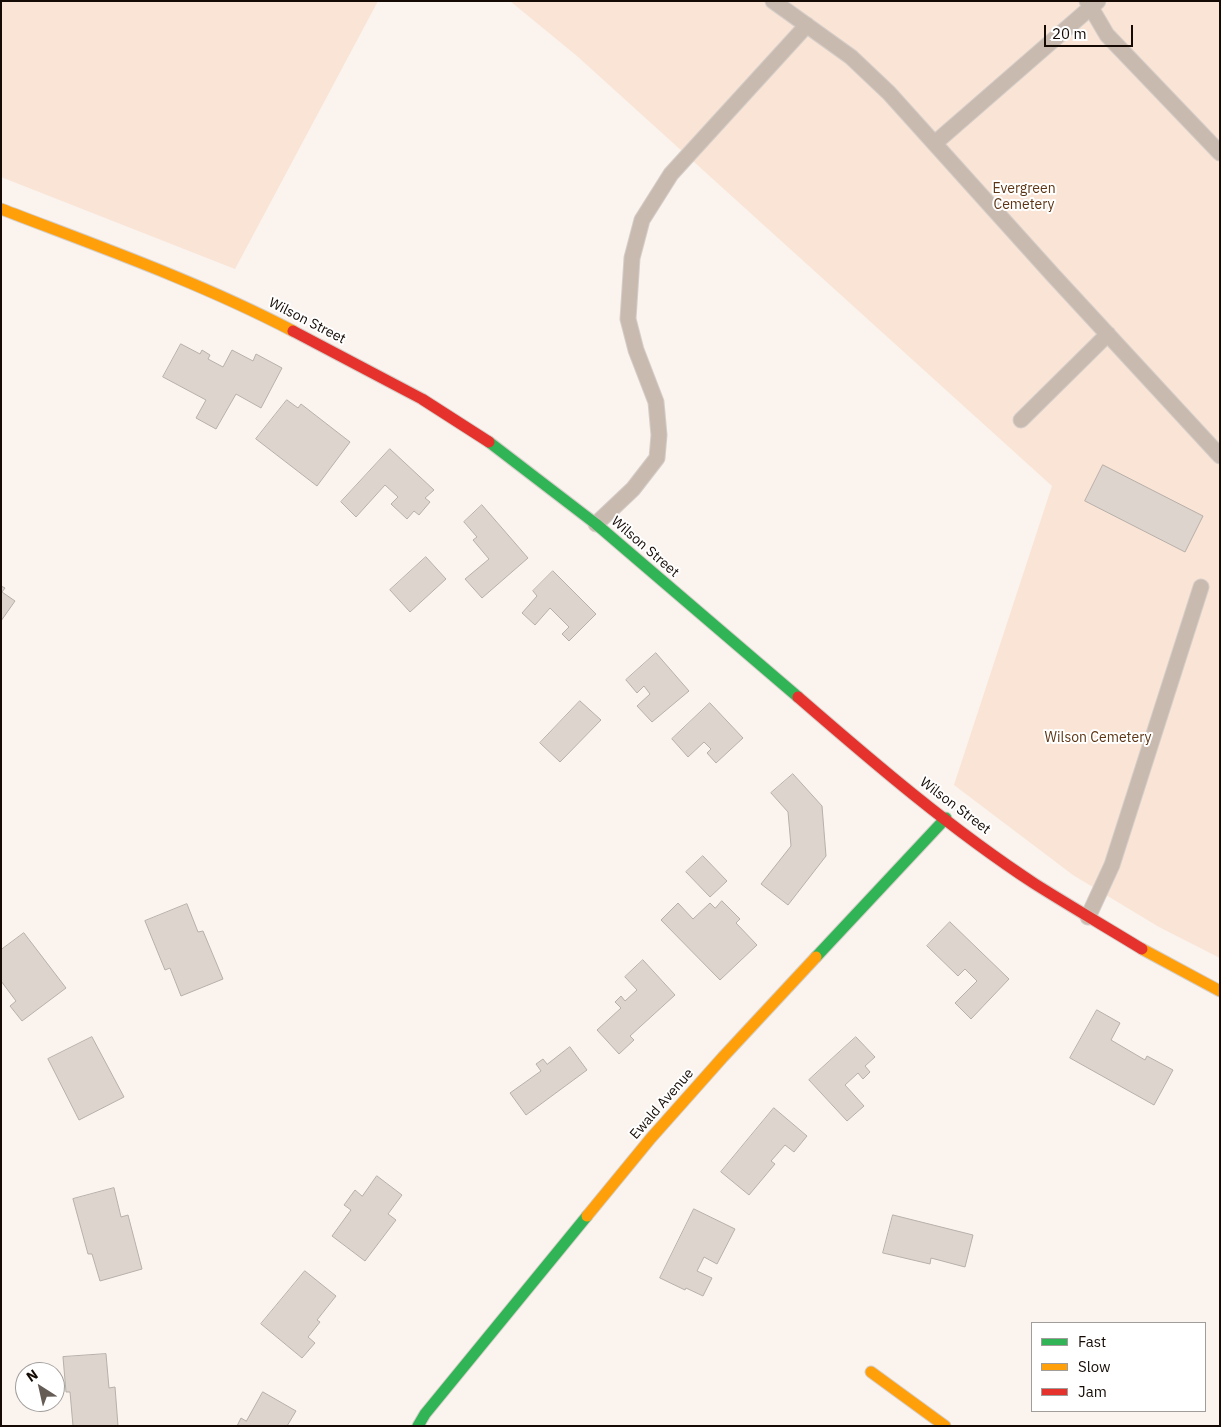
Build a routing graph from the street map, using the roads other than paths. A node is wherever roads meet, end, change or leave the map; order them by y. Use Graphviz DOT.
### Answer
graph roads {
  1 [pos="774,1"];
  2 [pos="1092,3"];
  3 [pos="806,25"];
  4 [pos="934,143"];
  5 [pos="1220,153"];
  6 [pos="1,209"];
  7 [pos="1108,334"];
  8 [pos="1021,420"];
  9 [pos="1220,456"];
  10 [pos="596,524"];
  11 [pos="1201,587"];
  12 [pos="946,818"];
  13 [pos="1088,916"];
  14 [pos="1220,991"];
  15 [pos="871,1372"];
  16 [pos="418,1426"];
  17 [pos="945,1426"];
  1 -- 3 [label="lane"];
  2 -- 4 [label="lane"];
  2 -- 5 [label="lane"];
  3 -- 4 [label="lane"];
  3 -- 10 [label="lane"];
  4 -- 7 [label="lane"];
  6 -- 10 [label="street, Wilson Street"];
  7 -- 8 [label="lane"];
  7 -- 9 [label="lane"];
  10 -- 12 [label="street, Wilson Street"];
  11 -- 13 [label="lane"];
  12 -- 13 [label="street, Wilson Street"];
  12 -- 16 [label="street, Ewald Avenue"];
  13 -- 14 [label="street, Wilson Street"];
  15 -- 17 [label="street"];
}
